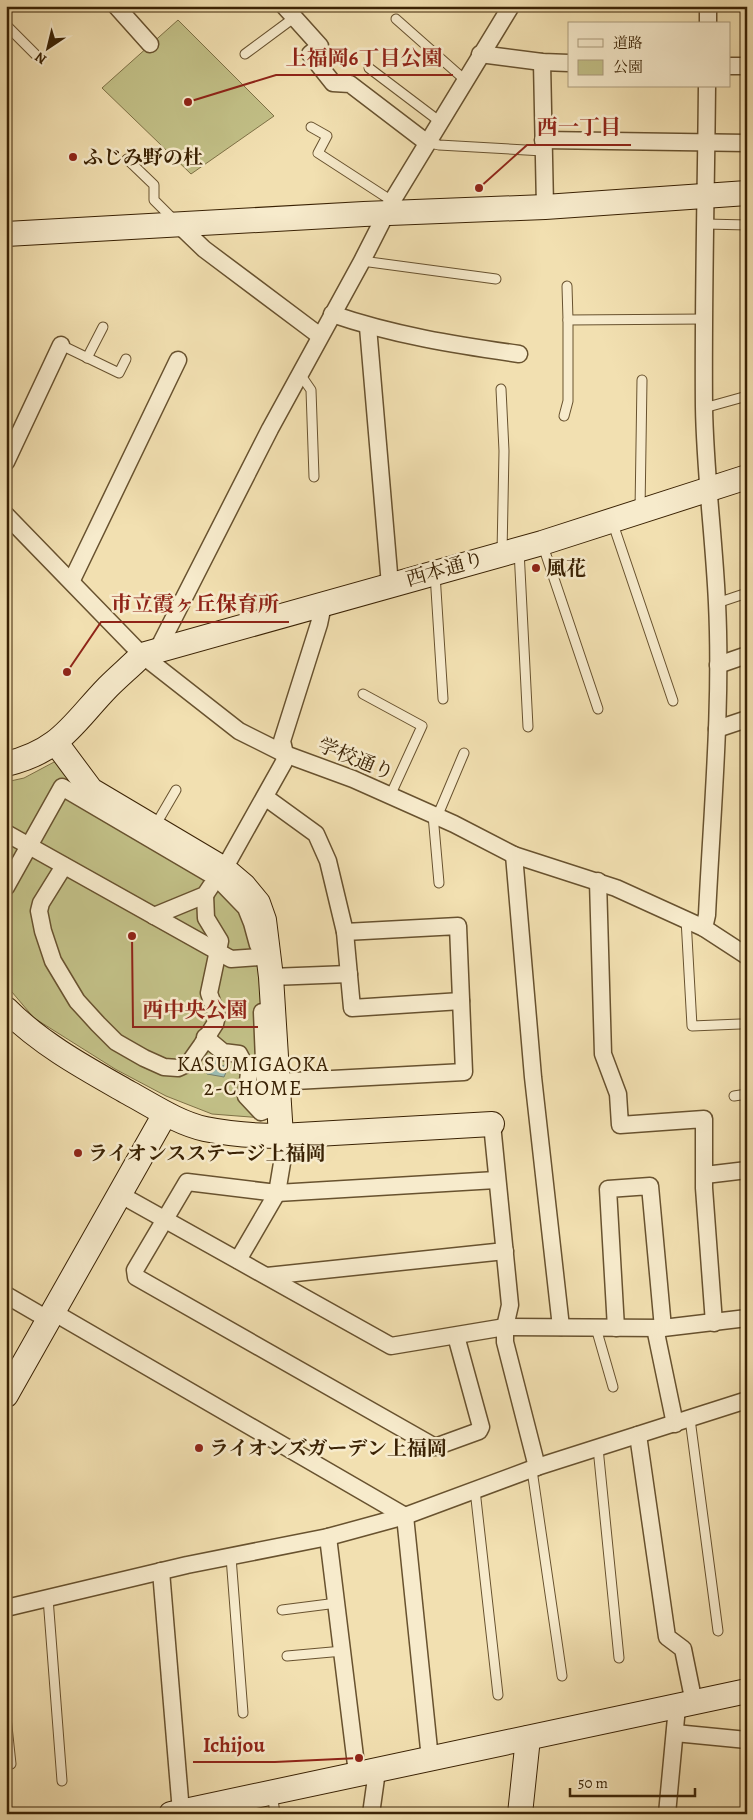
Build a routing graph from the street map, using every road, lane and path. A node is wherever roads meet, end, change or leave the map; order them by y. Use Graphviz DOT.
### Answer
graph roads {
  1 [pos="116,6"];
  2 [pos="511,6"];
  3 [pos="708,6"];
  4 [pos="290,12"];
  5 [pos="396,19"];
  6 [pos="708,22"];
  7 [pos="6,25"];
  8 [pos="150,44"];
  9 [pos="245,54"];
  10 [pos="480,54"];
  11 [pos="38,57"];
  12 [pos="542,62"];
  13 [pos="568,62"];
  14 [pos="730,66"];
  15 [pos="747,66"];
  16 [pos="369,68"];
  17 [pos="465,80"];
  18 [pos="707,88"];
  19 [pos="439,122"];
  20 [pos="311,127"];
  21 [pos="426,142"];
  22 [pos="706,142"];
  23 [pos="747,143"];
  24 [pos="543,146"];
  25 [pos="127,159"];
  26 [pos="747,193"];
  27 [pos="706,196"];
  28 [pos="389,207"];
  29 [pos="545,208"];
  30 [pos="706,224"];
  31 [pos="179,225"];
  32 [pos="747,225"];
  33 [pos="6,234"];
  34 [pos="362,261"];
  35 [pos="496,279"];
  36 [pos="568,286"];
  37 [pos="332,314"];
  38 [pos="705,319"];
  39 [pos="568,320"];
  40 [pos="103,327"];
  41 [pos="368,327"];
  42 [pos="320,336"];
  43 [pos="61,346"];
  44 [pos="519,354"];
  45 [pos="87,358"];
  46 [pos="126,359"];
  47 [pos="178,360"];
  48 [pos="300,374"];
  49 [pos="642,380"];
  50 [pos="501,389"];
  51 [pos="747,396"];
  52 [pos="704,408"];
  53 [pos="564,416"];
  54 [pos="6,462"];
  55 [pos="314,477"];
  56 [pos="747,477"];
  57 [pos="707,489"];
  58 [pos="640,510"];
  59 [pos="6,515"];
  60 [pos="612,520"];
  61 [pos="542,543"];
  62 [pos="511,551"];
  63 [pos="435,572"];
  64 [pos="72,580"];
  65 [pos="390,585"];
  66 [pos="747,593"];
  67 [pos="717,603"];
  68 [pos="323,605"];
  69 [pos="151,654"];
  70 [pos="747,655"];
  71 [pos="718,665"];
  72 [pos="363,694"];
  73 [pos="444,699"];
  74 [pos="673,701"];
  75 [pos="598,709"];
  76 [pos="747,719"];
  77 [pos="528,727"];
  78 [pos="717,729"];
  79 [pos="56,743"];
  80 [pos="464,753"];
  81 [pos="285,754"];
  82 [pos="6,764"];
  83 [pos="176,790"];
  84 [pos="390,796"];
  85 [pos="264,797"];
  86 [pos="435,816"];
  87 [pos="154,828"];
  88 [pos="6,833"];
  89 [pos="29,846"];
  90 [pos="514,855"];
  91 [pos="64,866"];
  92 [pos="220,873"];
  93 [pos="598,881"];
  94 [pos="440,883"];
  95 [pos="6,886"];
  96 [pos="206,895"];
  97 [pos="154,916"];
  98 [pos="686,919"];
  99 [pos="704,928"];
  100 [pos="345,932"];
  101 [pos="218,952"];
  102 [pos="259,956"];
  103 [pos="747,956"];
  104 [pos="349,974"];
  105 [pos="271,977"];
  106 [pos="461,1001"];
  107 [pos="6,1009"];
  108 [pos="740,1024"];
  109 [pos="205,1037"];
  110 [pos="276,1082"];
  111 [pos="747,1094"];
  112 [pos="734,1096"];
  113 [pos="165,1114"];
  114 [pos="492,1124"];
  115 [pos="281,1136"];
  116 [pos="747,1170"];
  117 [pos="705,1175"];
  118 [pos="496,1180"];
  119 [pos="277,1193"];
  120 [pos="120,1195"];
  121 [pos="165,1220"];
  122 [pos="505,1251"];
  123 [pos="238,1260"];
  124 [pos="268,1276"];
  125 [pos="6,1294"];
  126 [pos="51,1316"];
  127 [pos="747,1318"];
  128 [pos="714,1322"];
  129 [pos="505,1327"];
  130 [pos="561,1327"];
  131 [pos="596,1328"];
  132 [pos="616,1328"];
  133 [pos="659,1328"];
  134 [pos="456,1336"];
  135 [pos="9,1383"];
  136 [pos="614,1386"];
  137 [pos="747,1400"];
  138 [pos="683,1422"];
  139 [pos="638,1435"];
  140 [pos="598,1448"];
  141 [pos="535,1468"];
  142 [pos="475,1490"];
  143 [pos="405,1516"];
  144 [pos="328,1537"];
  145 [pos="231,1557"];
  146 [pos="161,1571"];
  147 [pos="48,1598"];
  148 [pos="337,1603"];
  149 [pos="6,1608"];
  150 [pos="282,1610"];
  151 [pos="718,1631"];
  152 [pos="344,1651"];
  153 [pos="287,1656"];
  154 [pos="619,1658"];
  155 [pos="562,1676"];
  156 [pos="747,1691"];
  157 [pos="498,1695"];
  158 [pos="685,1705"];
  159 [pos="243,1713"];
  160 [pos="6,1717"];
  161 [pos="674,1733"];
  162 [pos="528,1738"];
  163 [pos="747,1740"];
  164 [pos="430,1759"];
  165 [pos="11,1764"];
  166 [pos="367,1772"];
  167 [pos="62,1781"];
  168 [pos="274,1803"];
  169 [pos="176,1813"];
  170 [pos="372,1814"];
  171 [pos="520,1814"];
  172 [pos="667,1814"];
  1 -- 8 [label="street"];
  2 -- 10 [label="street"];
  3 -- 6 [label="street"];
  4 -- 9 [label="lane"];
  4 -- 21 [label="street"];
  5 -- 17 [label="lane"];
  7 -- 11 [label="lane"];
  10 -- 12 [label="street"];
  10 -- 17 [label="street"];
  12 -- 13 [label="street"];
  12 -- 24 [label="street"];
  14 -- 15 [label="street"];
  16 -- 19 [label="lane"];
  17 -- 19 [label="street"];
  18 -- 22 [label="street"];
  19 -- 21 [label="street"];
  20 -- 28 [label="lane"];
  21 -- 24 [label="lane"];
  21 -- 28 [label="street"];
  22 -- 23 [label="street"];
  22 -- 24 [label="street"];
  22 -- 27 [label="street"];
  24 -- 29 [label="street"];
  25 -- 31 [label="lane"];
  26 -- 27 [label="street"];
  27 -- 29 [label="street"];
  27 -- 30 [label="street"];
  28 -- 29 [label="street"];
  28 -- 31 [label="street"];
  28 -- 34 [label="street"];
  30 -- 32 [label="lane"];
  30 -- 38 [label="street"];
  31 -- 33 [label="street"];
  31 -- 42 [label="street"];
  34 -- 35 [label="lane"];
  34 -- 37 [label="street"];
  36 -- 39 [label="lane"];
  37 -- 41 [label="street"];
  37 -- 42 [label="street"];
  38 -- 39 [label="lane"];
  38 -- 52 [label="street"];
  39 -- 53 [label="lane"];
  40 -- 45 [label="lane"];
  41 -- 44 [label="street"];
  41 -- 65 [label="street"];
  42 -- 48 [label="street"];
  43 -- 45 [label="lane"];
  43 -- 54 [label="street"];
  45 -- 46 [label="lane"];
  47 -- 64 [label="street"];
  48 -- 55 [label="lane"];
  48 -- 69 [label="street"];
  49 -- 58 [label="lane"];
  50 -- 62 [label="lane"];
  51 -- 52 [label="lane"];
  52 -- 57 [label="street"];
  56 -- 57 [label="street, 西本通り"];
  57 -- 58 [label="street, 西本通り"];
  57 -- 67 [label="street"];
  58 -- 60 [label="street, 西本通り"];
  59 -- 64 [label="street, 学校通り"];
  60 -- 61 [label="street, 西本通り"];
  60 -- 74 [label="lane"];
  61 -- 62 [label="street, 西本通り"];
  61 -- 75 [label="lane"];
  62 -- 63 [label="street, 西本通り"];
  62 -- 77 [label="lane"];
  63 -- 65 [label="street, 西本通り"];
  63 -- 73 [label="lane"];
  64 -- 69 [label="street, 学校通り"];
  65 -- 68 [label="street, 西本通り"];
  66 -- 67 [label="lane"];
  67 -- 71 [label="street"];
  68 -- 69 [label="street, 西本通り"];
  68 -- 81 [label="street"];
  69 -- 79 [label="street"];
  69 -- 81 [label="street, 学校通り"];
  70 -- 71 [label="street"];
  71 -- 78 [label="street"];
  72 -- 84 [label="lane"];
  76 -- 78 [label="street"];
  78 -- 99 [label="street"];
  79 -- 82 [label="street"];
  79 -- 87 [label="street"];
  80 -- 86 [label="lane"];
  81 -- 84 [label="street, 学校通り"];
  81 -- 85 [label="street"];
  83 -- 87 [label="lane"];
  84 -- 86 [label="street, 学校通り"];
  85 -- 92 [label="street"];
  85 -- 100 [label="street"];
  86 -- 90 [label="street, 学校通り"];
  86 -- 94 [label="lane"];
  87 -- 92 [label="street"];
  88 -- 89 [label="street"];
  89 -- 91 [label="street"];
  89 -- 92 [label="street"];
  89 -- 95 [label="street"];
  90 -- 93 [label="street, 学校通り"];
  90 -- 130 [label="street"];
  91 -- 97 [label="street"];
  91 -- 109 [label="street"];
  92 -- 96 [label="street"];
  92 -- 102 [label="street"];
  92 -- 105 [label="street"];
  93 -- 98 [label="street, 学校通り"];
  93 -- 117 [label="street"];
  96 -- 97 [label="street"];
  96 -- 101 [label="street"];
  97 -- 101 [label="street"];
  98 -- 99 [label="street, 学校通り"];
  98 -- 108 [label="lane"];
  99 -- 103 [label="street, 学校通り"];
  100 -- 104 [label="street"];
  100 -- 106 [label="street"];
  101 -- 102 [label="street"];
  101 -- 109 [label="street"];
  102 -- 109 [label="street"];
  104 -- 105 [label="street"];
  104 -- 106 [label="street"];
  105 -- 110 [label="street"];
  106 -- 110 [label="street"];
  107 -- 113 [label="street"];
  110 -- 115 [label="street"];
  111 -- 112 [label="lane"];
  113 -- 115 [label="street"];
  113 -- 120 [label="street"];
  114 -- 115 [label="street"];
  114 -- 118 [label="street"];
  115 -- 119 [label="street"];
  116 -- 117 [label="street"];
  117 -- 128 [label="street"];
  118 -- 119 [label="street"];
  118 -- 122 [label="street"];
  119 -- 121 [label="street"];
  119 -- 123 [label="street"];
  120 -- 121 [label="street"];
  120 -- 126 [label="street"];
  121 -- 123 [label="street"];
  121 -- 134 [label="street"];
  122 -- 124 [label="street"];
  122 -- 129 [label="street"];
  123 -- 124 [label="street"];
  124 -- 134 [label="street"];
  125 -- 126 [label="street"];
  126 -- 135 [label="street"];
  126 -- 143 [label="street"];
  127 -- 128 [label="street"];
  128 -- 133 [label="street"];
  129 -- 130 [label="street"];
  129 -- 134 [label="street"];
  129 -- 141 [label="street"];
  130 -- 131 [label="street"];
  131 -- 132 [label="street"];
  131 -- 136 [label="lane"];
  132 -- 133 [label="street"];
  132 -- 133 [label="street"];
  133 -- 138 [label="street"];
  137 -- 138 [label="street"];
  138 -- 139 [label="street"];
  138 -- 151 [label="lane"];
  139 -- 140 [label="street"];
  139 -- 158 [label="street"];
  140 -- 141 [label="street"];
  140 -- 154 [label="lane"];
  141 -- 142 [label="street"];
  141 -- 155 [label="lane"];
  142 -- 143 [label="street"];
  142 -- 157 [label="lane"];
  143 -- 144 [label="street"];
  143 -- 164 [label="street"];
  144 -- 145 [label="street"];
  144 -- 148 [label="street"];
  145 -- 146 [label="street"];
  145 -- 159 [label="lane"];
  146 -- 147 [label="street"];
  146 -- 169 [label="street"];
  147 -- 149 [label="street"];
  147 -- 167 [label="lane"];
  148 -- 150 [label="lane"];
  148 -- 152 [label="street"];
  152 -- 153 [label="lane"];
  152 -- 166 [label="street"];
  156 -- 158 [label="street"];
  158 -- 161 [label="street"];
  158 -- 162 [label="street"];
  160 -- 165 [label="lane"];
  161 -- 163 [label="street"];
  161 -- 172 [label="street"];
  162 -- 164 [label="street"];
  162 -- 171 [label="street"];
  164 -- 166 [label="street"];
  166 -- 168 [label="street"];
  166 -- 170 [label="street"];
  168 -- 169 [label="street"];
}
